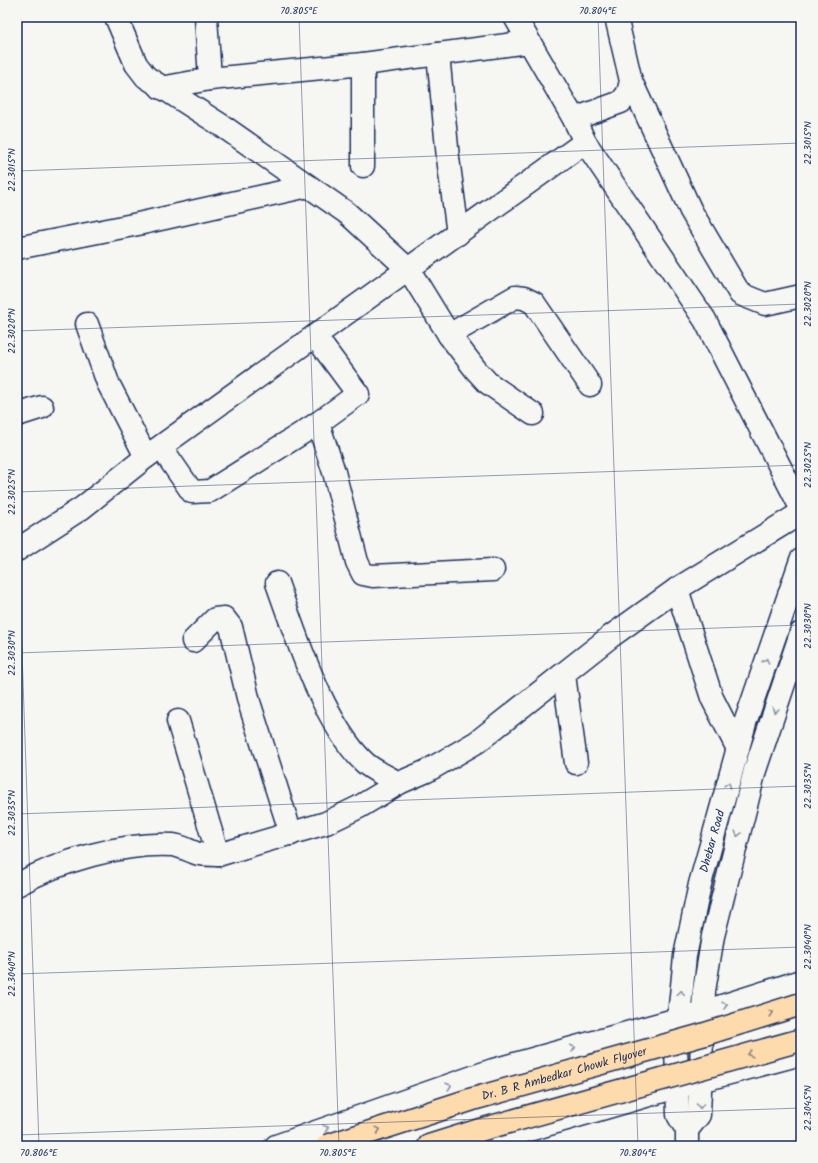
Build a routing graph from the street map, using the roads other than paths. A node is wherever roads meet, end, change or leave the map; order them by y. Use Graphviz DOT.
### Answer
graph roads {
  1 [pos="116,17"];
  2 [pos="206,17"];
  3 [pos="515,17"];
  4 [pos="616,17"];
  5 [pos="529,42"];
  6 [pos="438,54"];
  7 [pos="363,64"];
  8 [pos="210,79"];
  9 [pos="631,81"];
  10 [pos="161,88"];
  11 [pos="574,119"];
  12 [pos="585,142"];
  13 [pos="363,166"];
  14 [pos="308,186"];
  15 [pos="458,234"];
  16 [pos="17,248"];
  17 [pos="409,270"];
  18 [pos="801,296"];
  19 [pos="87,324"];
  20 [pos="449,335"];
  21 [pos="315,336"];
  22 [pos="590,385"];
  23 [pos="42,407"];
  24 [pos="534,414"];
  25 [pos="17,415"];
  26 [pos="318,423"];
  27 [pos="153,452"];
  28 [pos="801,508"];
  29 [pos="801,513"];
  30 [pos="17,550"];
  31 [pos="801,560"];
  32 [pos="494,570"];
  33 [pos="277,583"];
  34 [pos="677,589"];
  35 [pos="801,633"];
  36 [pos="192,641"];
  37 [pos="564,675"];
  38 [pos="178,721"];
  39 [pos="738,749"];
  40 [pos="576,763"];
  41 [pos="399,783"];
  42 [pos="291,834"];
  43 [pos="218,855"];
  44 [pos="17,885"];
  45 [pos="801,982"];
  46 [pos="801,1004"];
  47 [pos="703,1012"];
  48 [pos="678,1018"];
  49 [pos="801,1040"];
  50 [pos="801,1054"];
  51 [pos="700,1082"];
  52 [pos="677,1087"];
  53 [pos="687,1138"];
  54 [pos="481,1145"];
  55 [pos="276,1146"];
  56 [pos="327,1146"];
  57 [pos="429,1146"];
  1 -- 10 [label="street"];
  2 -- 8 [label="street"];
  3 -- 5 [label="street"];
  4 -- 9 [label="street"];
  5 -- 6 [label="street"];
  5 -- 11 [label="street"];
  6 -- 7 [label="street"];
  6 -- 15 [label="street"];
  7 -- 8 [label="street"];
  7 -- 13 [label="street"];
  8 -- 10 [label="street"];
  9 -- 11 [label="street"];
  9 -- 18 [label="street"];
  10 -- 14 [label="street"];
  11 -- 12 [label="street"];
  12 -- 15 [label="street"];
  12 -- 28 [label="street"];
  14 -- 16 [label="street"];
  14 -- 17 [label="street"];
  15 -- 17 [label="street"];
  17 -- 20 [label="street"];
  17 -- 21 [label="street"];
  19 -- 27 [label="street"];
  20 -- 22 [label="street"];
  20 -- 24 [label="street"];
  21 -- 26 [label="street"];
  21 -- 27 [label="street"];
  23 -- 25 [label="street"];
  26 -- 27 [label="street"];
  26 -- 32 [label="street"];
  27 -- 30 [label="street"];
  29 -- 34 [label="street"];
  39 -- 31 [label="street, Dhebar Road, one-way"];
  33 -- 41 [label="street"];
  34 -- 37 [label="street"];
  34 -- 39 [label="street"];
  35 -- 47 [label="street, Dhebar Road, one-way"];
  36 -- 42 [label="street"];
  37 -- 40 [label="street"];
  37 -- 41 [label="street"];
  38 -- 43 [label="street"];
  48 -- 39 [label="street, Dhebar Road, one-way"];
  41 -- 42 [label="street"];
  42 -- 43 [label="street"];
  43 -- 44 [label="street"];
  47 -- 45 [label="street, one-way"];
  56 -- 46 [label="main road, Dr. B R Ambedkar Chowk Flyover, one-way, bridge"];
  47 -- 48 [label="street"];
  47 -- 51 [label="street, Dhebar Road"];
  48 -- 52 [label="street, Dhebar Road"];
  55 -- 48 [label="street, one-way"];
  49 -- 57 [label="main road, one-way, bridge"];
  50 -- 51 [label="street"];
  51 -- 52 [label="street"];
  51 -- 53 [label="street, Dhebar Road, one-way"];
  52 -- 53 [label="street, Dhebar Road"];
  52 -- 54 [label="street"];
}
